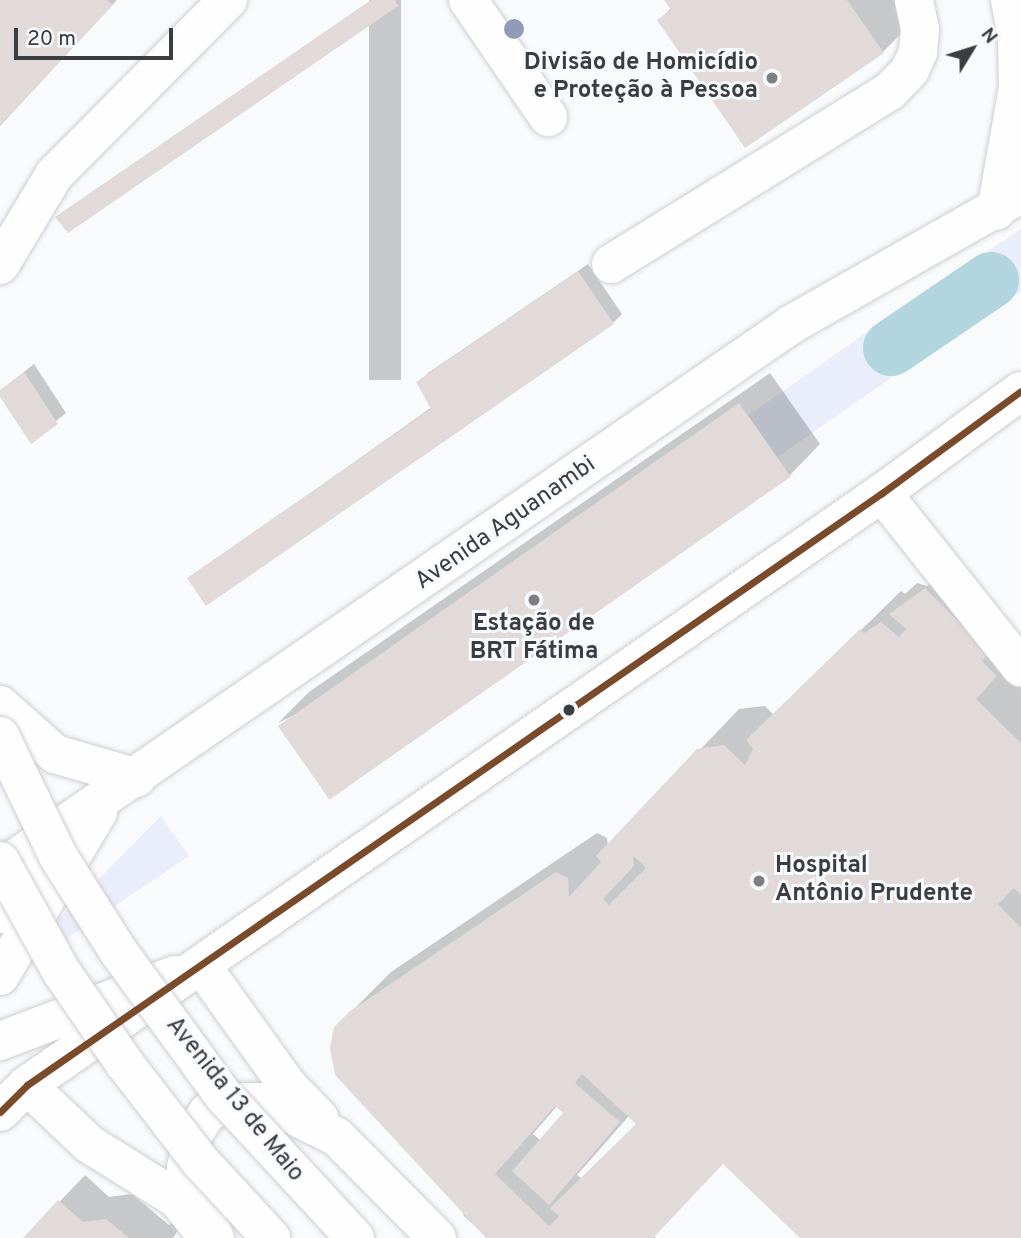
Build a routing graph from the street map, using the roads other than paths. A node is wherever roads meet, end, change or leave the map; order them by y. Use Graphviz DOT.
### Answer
graph roads {
  1 [pos="228,0"];
  2 [pos="468,0"];
  3 [pos="914,0"];
  4 [pos="1010,0"];
  5 [pos="548,117"];
  6 [pos="1009,202"];
  7 [pos="611,264"];
  8 [pos="0,265"];
  9 [pos="1021,391"];
  10 [pos="882,493"];
  11 [pos="1021,667"];
  12 [pos="6,722"];
  13 [pos="0,767"];
  14 [pos="137,778"];
  15 [pos="98,813"];
  16 [pos="0,861"];
  17 [pos="0,869"];
  18 [pos="0,914"];
  19 [pos="201,965"];
  20 [pos="0,976"];
  21 [pos="0,1041"];
  22 [pos="27,1085"];
  23 [pos="0,1112"];
  24 [pos="337,1137"];
  25 [pos="209,1238"];
  26 [pos="215,1238"];
  27 [pos="271,1238"];
  28 [pos="355,1238"];
  29 [pos="437,1238"];
  1 -- 8 [label="main road"];
  2 -- 5 [label="main road"];
  3 -- 7 [label="main road"];
  4 -- 6 [label="main road"];
  6 -- 14 [label="main road, Avenida Aguanambi"];
  9 -- 10 [label="main road"];
  10 -- 11 [label="main road"];
  10 -- 19 [label="main road"];
  12 -- 13 [label="main road"];
  12 -- 14 [label="main road"];
  12 -- 28 [label="main road, Avenida 13 de Maio, bridge"];
  14 -- 15 [label="main road"];
  14 -- 17 [label="main road, Avenida Aguanambi"];
  15 -- 18 [label="main road"];
  15 -- 20 [label="main road"];
  16 -- 27 [label="main road, bridge"];
  19 -- 21 [label="main road"];
  19 -- 22 [label="main road"];
  19 -- 24 [label="main road"];
  22 -- 23 [label="main road"];
  22 -- 25 [label="main road"];
  24 -- 26 [label="main road"];
  24 -- 29 [label="main road"];
}
